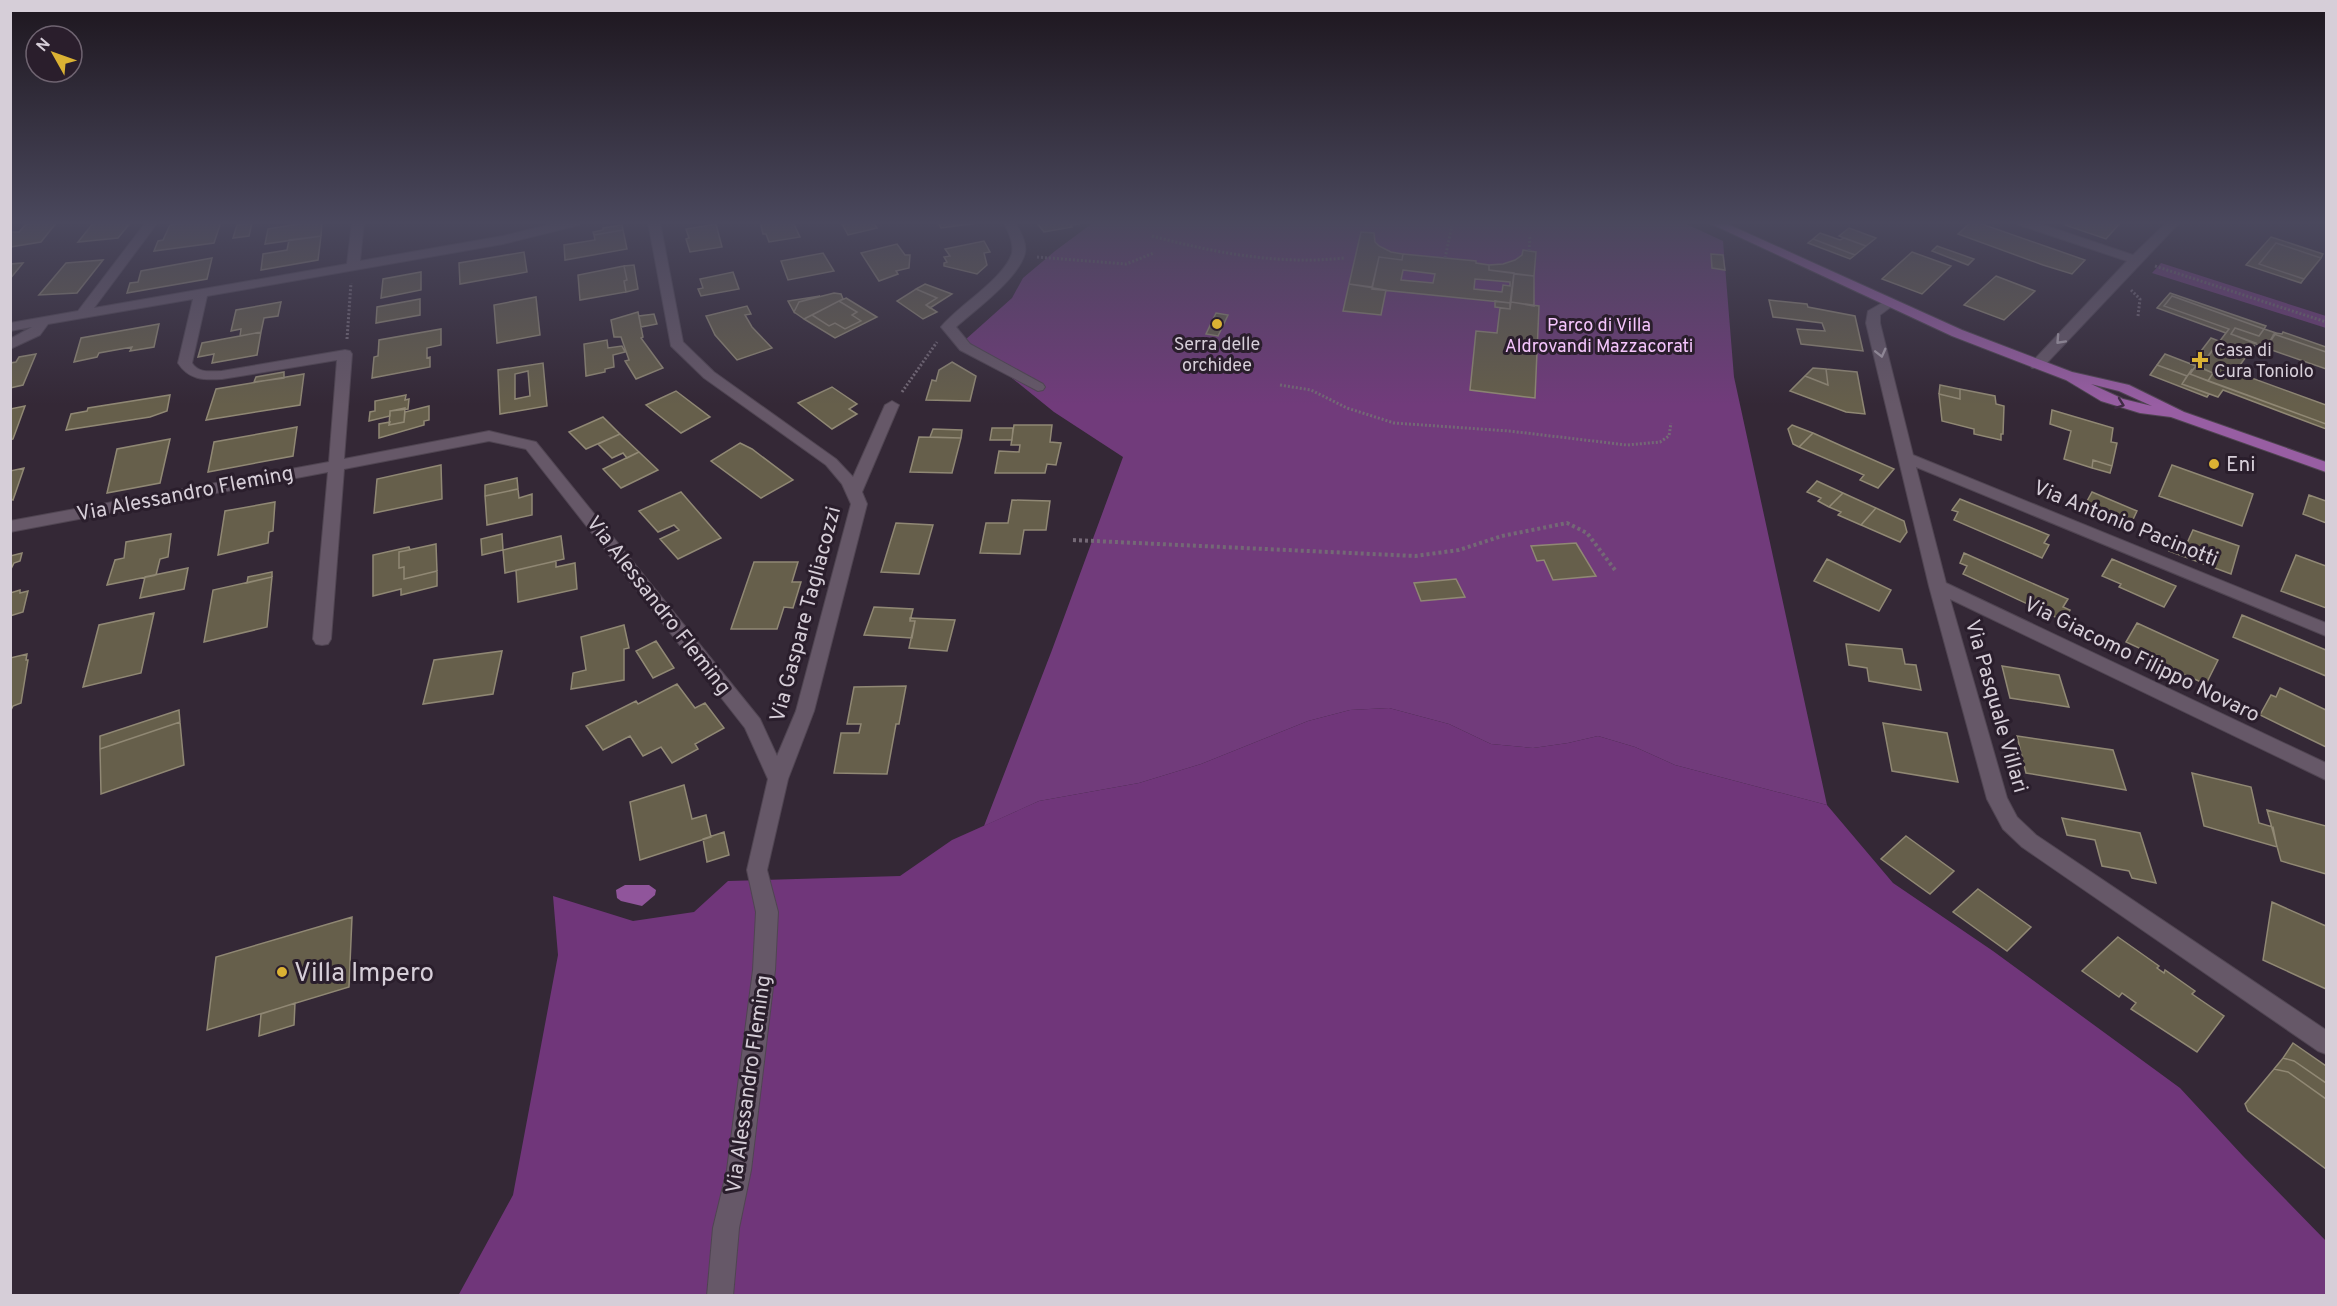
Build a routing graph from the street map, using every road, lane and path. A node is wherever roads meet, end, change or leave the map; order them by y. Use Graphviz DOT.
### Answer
graph roads {
  1 [pos="107,283"];
  2 [pos="263,283"];
  3 [pos="352,283"];
  4 [pos="665,283"];
  5 [pos="995,283"];
  6 [pos="1845,283"];
  7 [pos="2114,283"];
  8 [pos="2206,283"];
  9 [pos="201,294"];
  10 [pos="1889,303"];
  11 [pos="83,314"];
  12 [pos="44,321"];
  13 [pos="2326,322"];
  14 [pos="10,327"];
  15 [pos="948,327"];
  16 [pos="10,345"];
  17 [pos="345,354"];
  18 [pos="2037,365"];
  19 [pos="1280,385"];
  20 [pos="1038,387"];
  21 [pos="892,405"];
  22 [pos="1671,423"];
  23 [pos="1908,458"];
  24 [pos="338,464"];
  25 [pos="2326,467"];
  26 [pos="855,490"];
  27 [pos="10,527"];
  28 [pos="1073,540"];
  29 [pos="1615,570"];
  30 [pos="1938,586"];
  31 [pos="2326,630"];
  32 [pos="322,639"];
  33 [pos="2326,772"];
  34 [pos="778,779"];
  35 [pos="2326,1043"];
  36 [pos="720,1296"];
  1 -- 11 [label="street"];
  2 -- 9 [label="street"];
  3 -- 17 [label="path"];
  4 -- 26 [label="street, Via Gaspare Tagliacozzi"];
  5 -- 15 [label="street"];
  6 -- 10 [label="main road"];
  7 -- 18 [label="street, one-way"];
  8 -- 13 [label="path"];
  9 -- 11 [label="street"];
  9 -- 17 [label="street"];
  10 -- 18 [label="main road"];
  10 -- 23 [label="street, Via Pasquale Villari, one-way"];
  11 -- 12 [label="street"];
  12 -- 14 [label="street"];
  12 -- 16 [label="street"];
  15 -- 20 [label="street"];
  15 -- 21 [label="path"];
  17 -- 24 [label="street"];
  18 -- 25 [label="main road"];
  19 -- 22 [label="path"];
  21 -- 26 [label="street"];
  23 -- 30 [label="street, Via Pasquale Villari"];
  23 -- 31 [label="street, Via Antonio Pacinotti"];
  24 -- 27 [label="street, Via Alessandro Fleming"];
  24 -- 32 [label="street"];
  24 -- 34 [label="street, Via Alessandro Fleming"];
  26 -- 34 [label="street, Via Gaspare Tagliacozzi"];
  28 -- 29 [label="path"];
  30 -- 33 [label="street, Via Giacomo Filippo Novaro"];
  30 -- 35 [label="street, Via Pasquale Villari"];
  34 -- 36 [label="street, Via Alessandro Fleming"];
}
